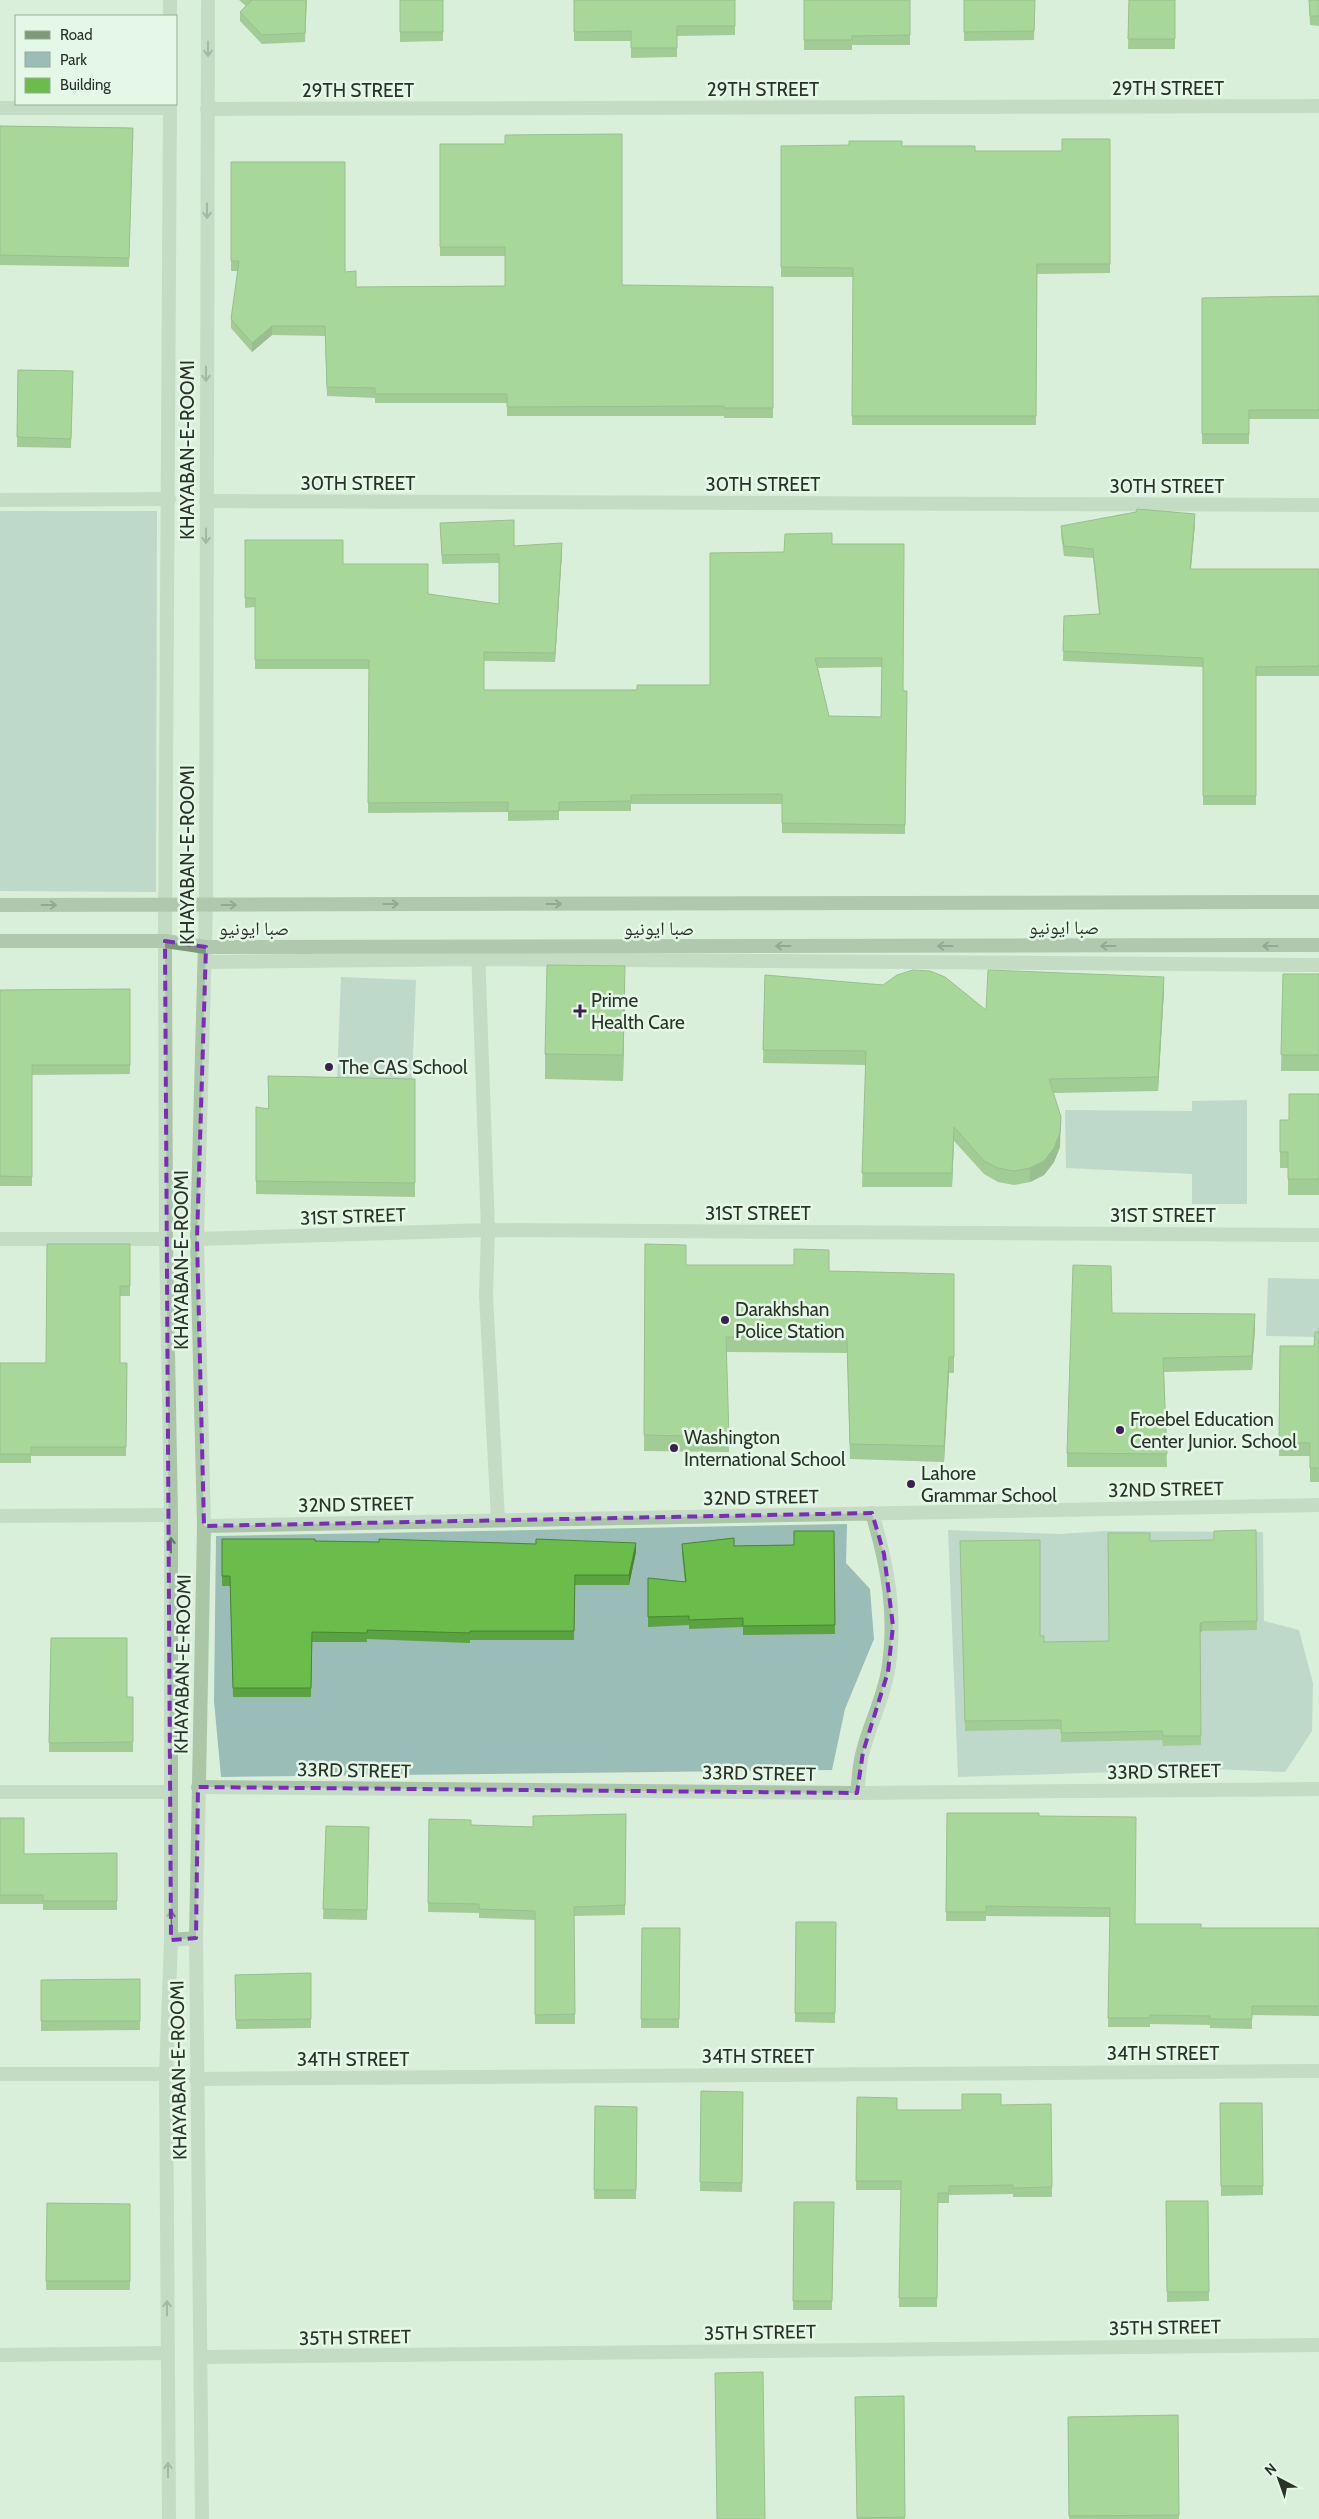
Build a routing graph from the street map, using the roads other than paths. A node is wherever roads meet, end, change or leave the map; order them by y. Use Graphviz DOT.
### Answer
graph roads {
  1 [pos="170,0"];
  2 [pos="208,0"];
  3 [pos="170,15"];
  4 [pos="170,106"];
  5 [pos="1319,106"];
  6 [pos="0,108"];
  7 [pos="208,109"];
  8 [pos="169,499"];
  9 [pos="0,500"];
  10 [pos="206,501"];
  11 [pos="1319,505"];
  12 [pos="1319,902"];
  13 [pos="0,905"];
  14 [pos="166,905"];
  15 [pos="206,905"];
  16 [pos="0,941"];
  17 [pos="165,941"];
  18 [pos="1319,946"];
  19 [pos="206,947"];
  20 [pos="478,953"];
  21 [pos="205,962"];
  22 [pos="1319,964"];
  23 [pos="488,1230"];
  24 [pos="1319,1235"];
  25 [pos="0,1239"];
  26 [pos="166,1239"];
  27 [pos="197,1239"];
  28 [pos="1319,1505"];
  29 [pos="872,1513"];
  30 [pos="171,1515"];
  31 [pos="0,1516"];
  32 [pos="498,1520"];
  33 [pos="204,1526"];
  34 [pos="198,1787"];
  35 [pos="1319,1789"];
  36 [pos="0,1792"];
  37 [pos="170,1792"];
  38 [pos="857,1793"];
  39 [pos="196,1938"];
  40 [pos="171,1940"];
  41 [pos="1319,2071"];
  42 [pos="0,2074"];
  43 [pos="166,2074"];
  44 [pos="196,2078"];
  45 [pos="1319,2345"];
  46 [pos="167,2353"];
  47 [pos="0,2354"];
  48 [pos="202,2357"];
  49 [pos="169,2519"];
  50 [pos="202,2519"];
  1 -- 3 [label="street"];
  2 -- 7 [label="street, KHAYABAN-E-ROOMI, one-way"];
  4 -- 6 [label="street"];
  4 -- 8 [label="street, KHAYABAN-E-ROOMI"];
  5 -- 7 [label="street, 29TH STREET"];
  7 -- 10 [label="street, KHAYABAN-E-ROOMI, one-way"];
  8 -- 9 [label="street"];
  8 -- 14 [label="street, KHAYABAN-E-ROOMI"];
  10 -- 11 [label="street, 30TH STREET"];
  10 -- 15 [label="street, KHAYABAN-E-ROOMI, one-way"];
  15 -- 12 [label="main road, صبا ایونیو, one-way"];
  13 -- 14 [label="main road, صبا ایونیو, one-way"];
  14 -- 15 [label="main road, صبا ایونیو"];
  14 -- 17 [label="street, KHAYABAN-E-ROOMI"];
  15 -- 19 [label="street, KHAYABAN-E-ROOMI"];
  16 -- 17 [label="main road, صبا ایونیو"];
  17 -- 19 [label="main road, صبا ایونیو"];
  17 -- 26 [label="street, KHAYABAN-E-ROOMI"];
  18 -- 20 [label="main road, صبا ایونیو, one-way"];
  19 -- 20 [label="main road, صبا ایونیو"];
  19 -- 21 [label="street, KHAYABAN-E-ROOMI"];
  20 -- 21 [label="street"];
  20 -- 22 [label="street"];
  20 -- 23 [label="street"];
  21 -- 27 [label="street, KHAYABAN-E-ROOMI"];
  23 -- 24 [label="street, 31ST STREET"];
  23 -- 27 [label="street, 31ST STREET"];
  23 -- 32 [label="street"];
  25 -- 26 [label="street"];
  26 -- 30 [label="street, KHAYABAN-E-ROOMI"];
  27 -- 33 [label="street, KHAYABAN-E-ROOMI"];
  28 -- 29 [label="street, 32ND STREET"];
  29 -- 32 [label="street, 32ND STREET"];
  29 -- 38 [label="street"];
  30 -- 31 [label="street"];
  37 -- 30 [label="street, KHAYABAN-E-ROOMI, one-way"];
  32 -- 33 [label="street, 32ND STREET"];
  33 -- 34 [label="street, KHAYABAN-E-ROOMI"];
  34 -- 38 [label="street, 33RD STREET"];
  34 -- 39 [label="street, KHAYABAN-E-ROOMI"];
  35 -- 38 [label="street, 33RD STREET"];
  36 -- 37 [label="street"];
  40 -- 37 [label="street, KHAYABAN-E-ROOMI, one-way"];
  39 -- 40 [label="street"];
  39 -- 44 [label="street, KHAYABAN-E-ROOMI"];
  40 -- 43 [label="street, KHAYABAN-E-ROOMI"];
  41 -- 44 [label="street, 34TH STREET"];
  42 -- 43 [label="street"];
  46 -- 43 [label="street, KHAYABAN-E-ROOMI, one-way"];
  44 -- 48 [label="street, KHAYABAN-E-ROOMI"];
  45 -- 48 [label="street, 35TH STREET"];
  46 -- 47 [label="street"];
  49 -- 46 [label="street, KHAYABAN-E-ROOMI, one-way"];
  48 -- 50 [label="street, KHAYABAN-E-ROOMI"];
}
